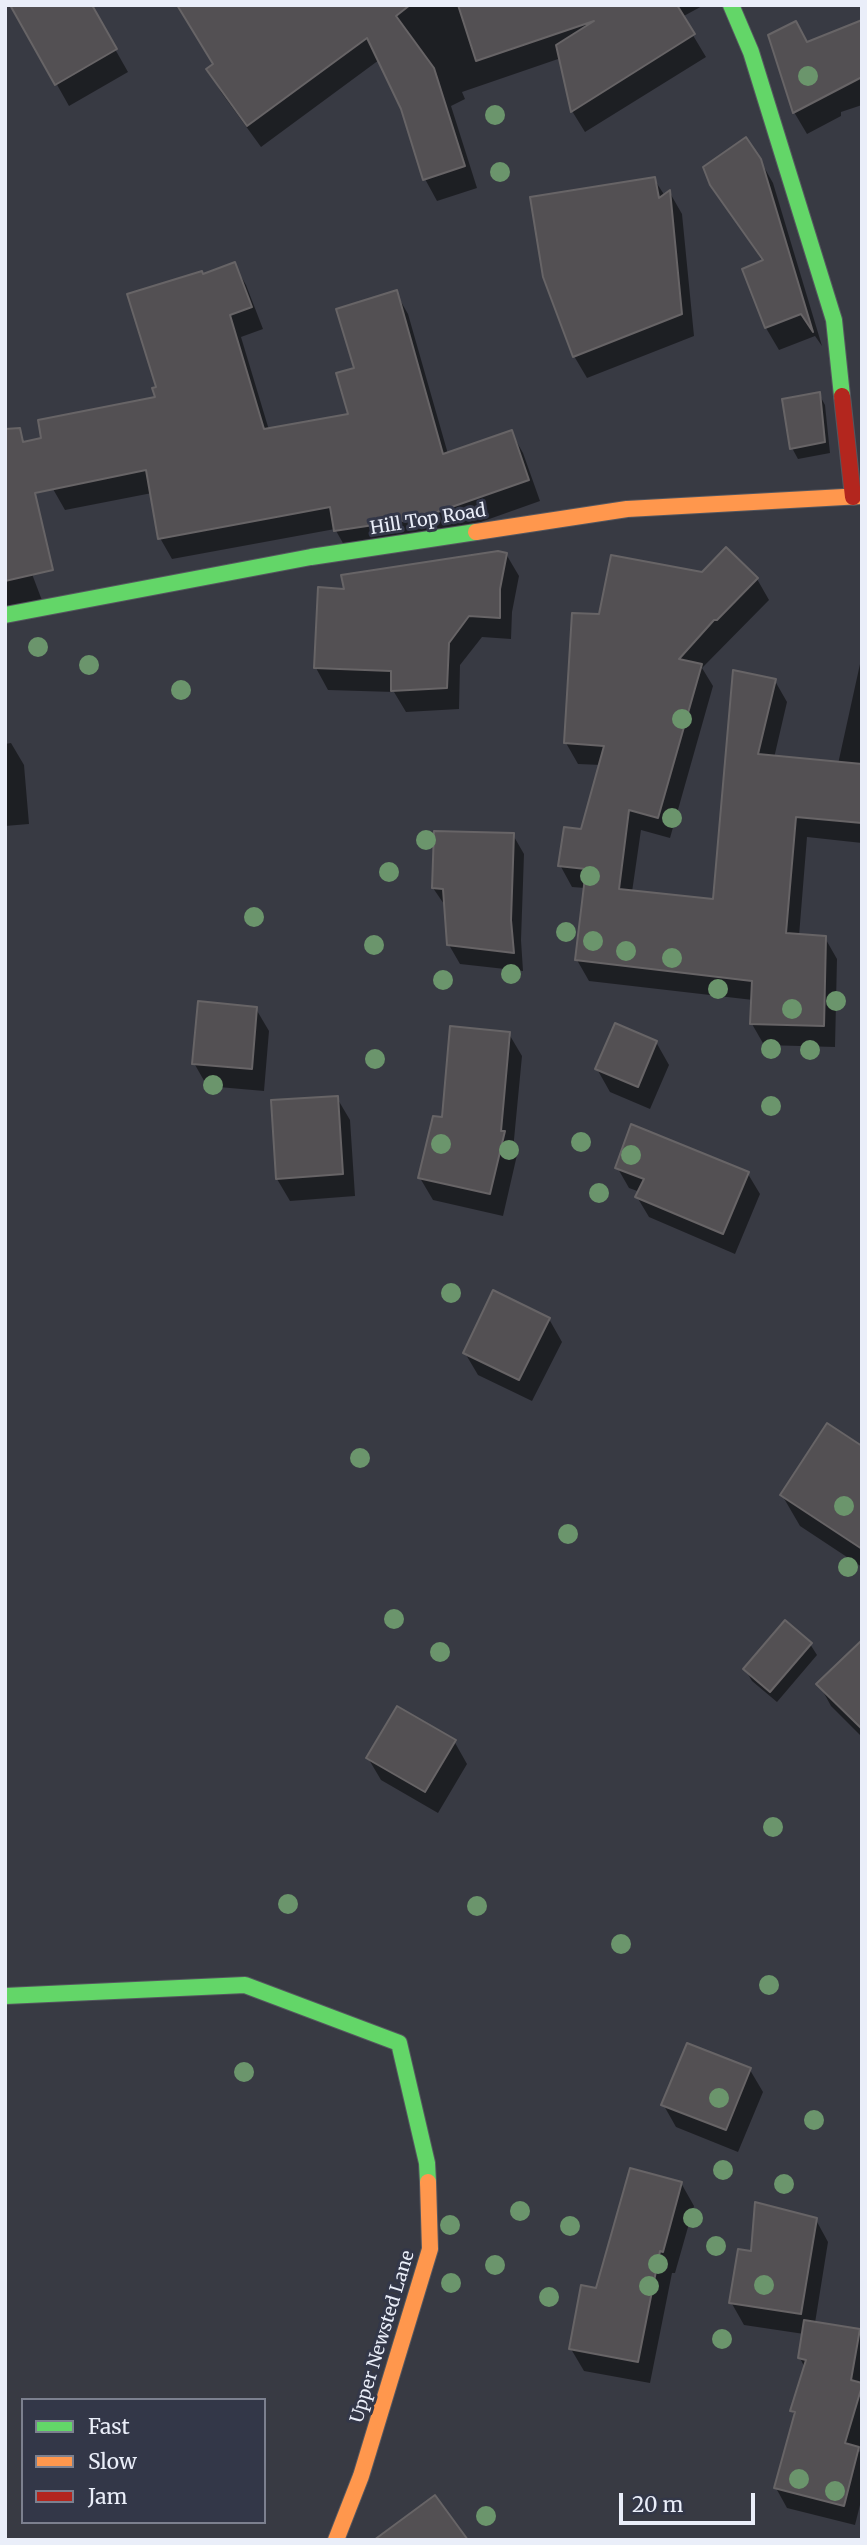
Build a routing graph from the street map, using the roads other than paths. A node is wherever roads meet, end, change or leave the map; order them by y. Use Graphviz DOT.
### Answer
graph roads {
  1 [pos="732,5"];
  2 [pos="857,497"];
  3 [pos="5,615"];
  4 [pos="5,1996"];
  5 [pos="336,2540"];
  1 -- 2 [label="street"];
  2 -- 3 [label="street, Hill Top Road"];
  4 -- 5 [label="street, Upper Newsted Lane"];
}
